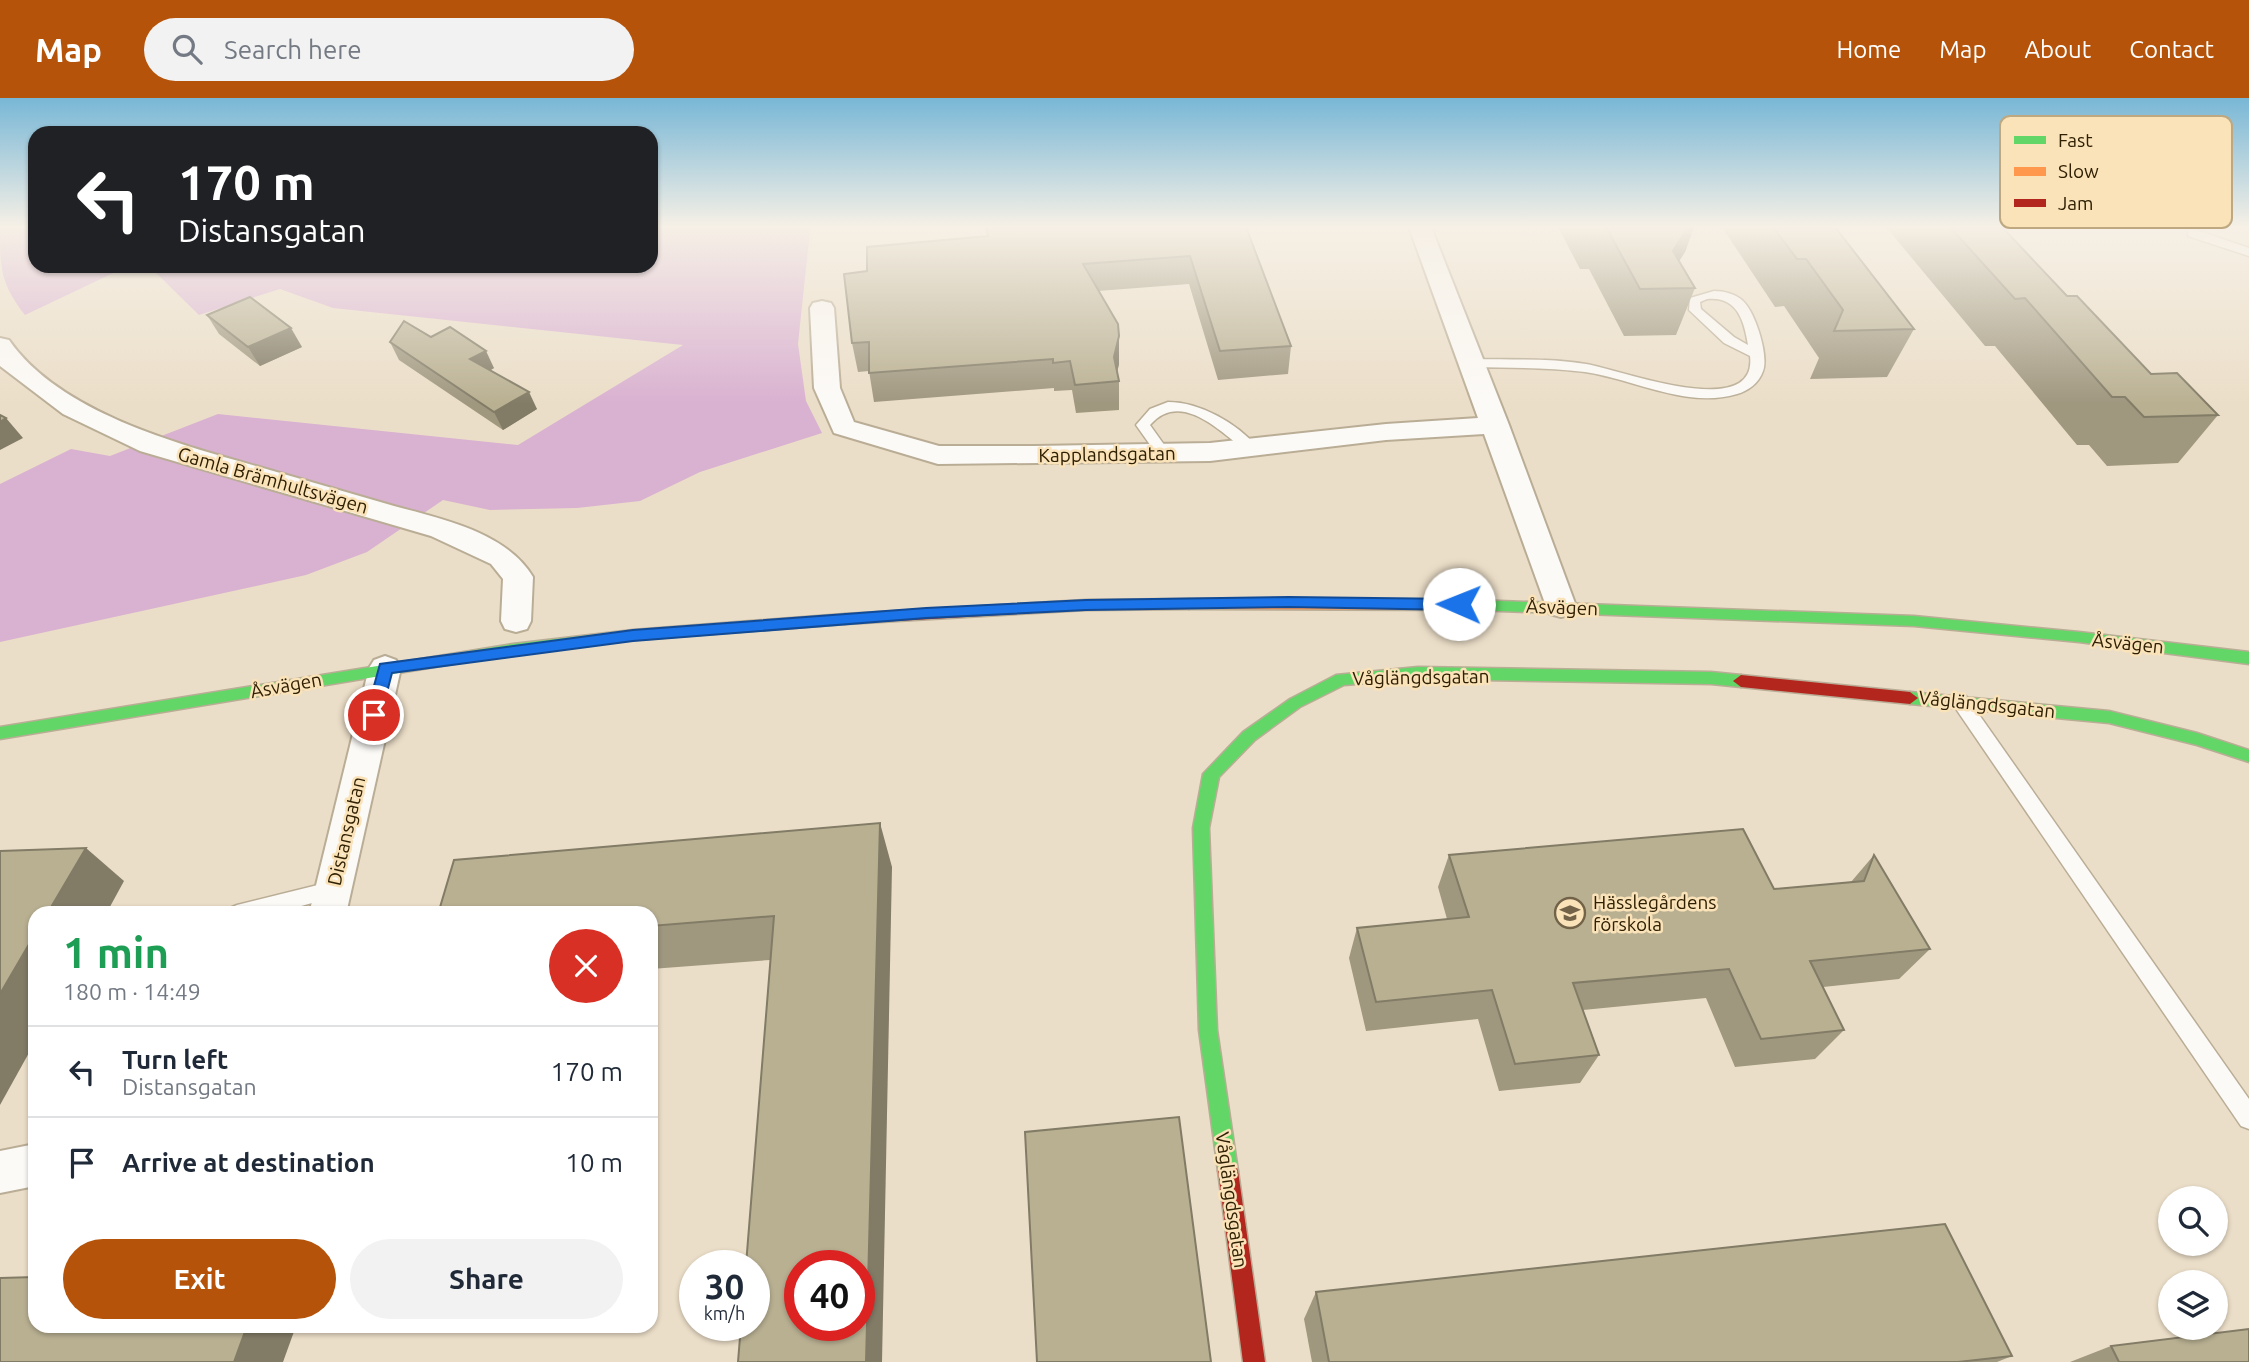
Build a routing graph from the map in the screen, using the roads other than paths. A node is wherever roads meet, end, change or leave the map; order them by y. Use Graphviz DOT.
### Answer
graph roads {
  1 [pos="1443,286"];
  2 [pos="822,308"];
  3 [pos="0,345"];
  4 [pos="1756,354"];
  5 [pos="1473,363"];
  6 [pos="1496,425"];
  7 [pos="1251,448"];
  8 [pos="1163,453"];
  9 [pos="1561,606"];
  10 [pos="516,621"];
  11 [pos="2249,659"];
  12 [pos="386,668"];
  13 [pos="1960,701"];
  14 [pos="0,733"];
  15 [pos="2249,756"];
  16 [pos="330,901"];
  17 [pos="294,906"];
  18 [pos="2249,1118"];
  19 [pos="28,1167"];
  20 [pos="0,1172"];
  21 [pos="1254,1362"];
  1 -- 5 [label="street"];
  2 -- 8 [label="street, Kapplandsgatan"];
  3 -- 10 [label="street, Gamla Brämhultsvägen"];
  4 -- 4 [label="lane"];
  4 -- 5 [label="lane"];
  5 -- 6 [label="street"];
  6 -- 7 [label="street, Kapplandsgatan"];
  6 -- 9 [label="street"];
  7 -- 8 [label="street, Kapplandsgatan"];
  7 -- 8 [label="lane"];
  9 -- 11 [label="street, Åsvägen"];
  9 -- 12 [label="street, Åsvägen"];
  12 -- 14 [label="street, Åsvägen"];
  12 -- 16 [label="street, Distansgatan"];
  13 -- 15 [label="street, Våglängdsgatan"];
  13 -- 18 [label="lane"];
  13 -- 21 [label="street, Våglängdsgatan"];
  16 -- 17 [label="lane"];
  19 -- 20 [label="street"];
}
